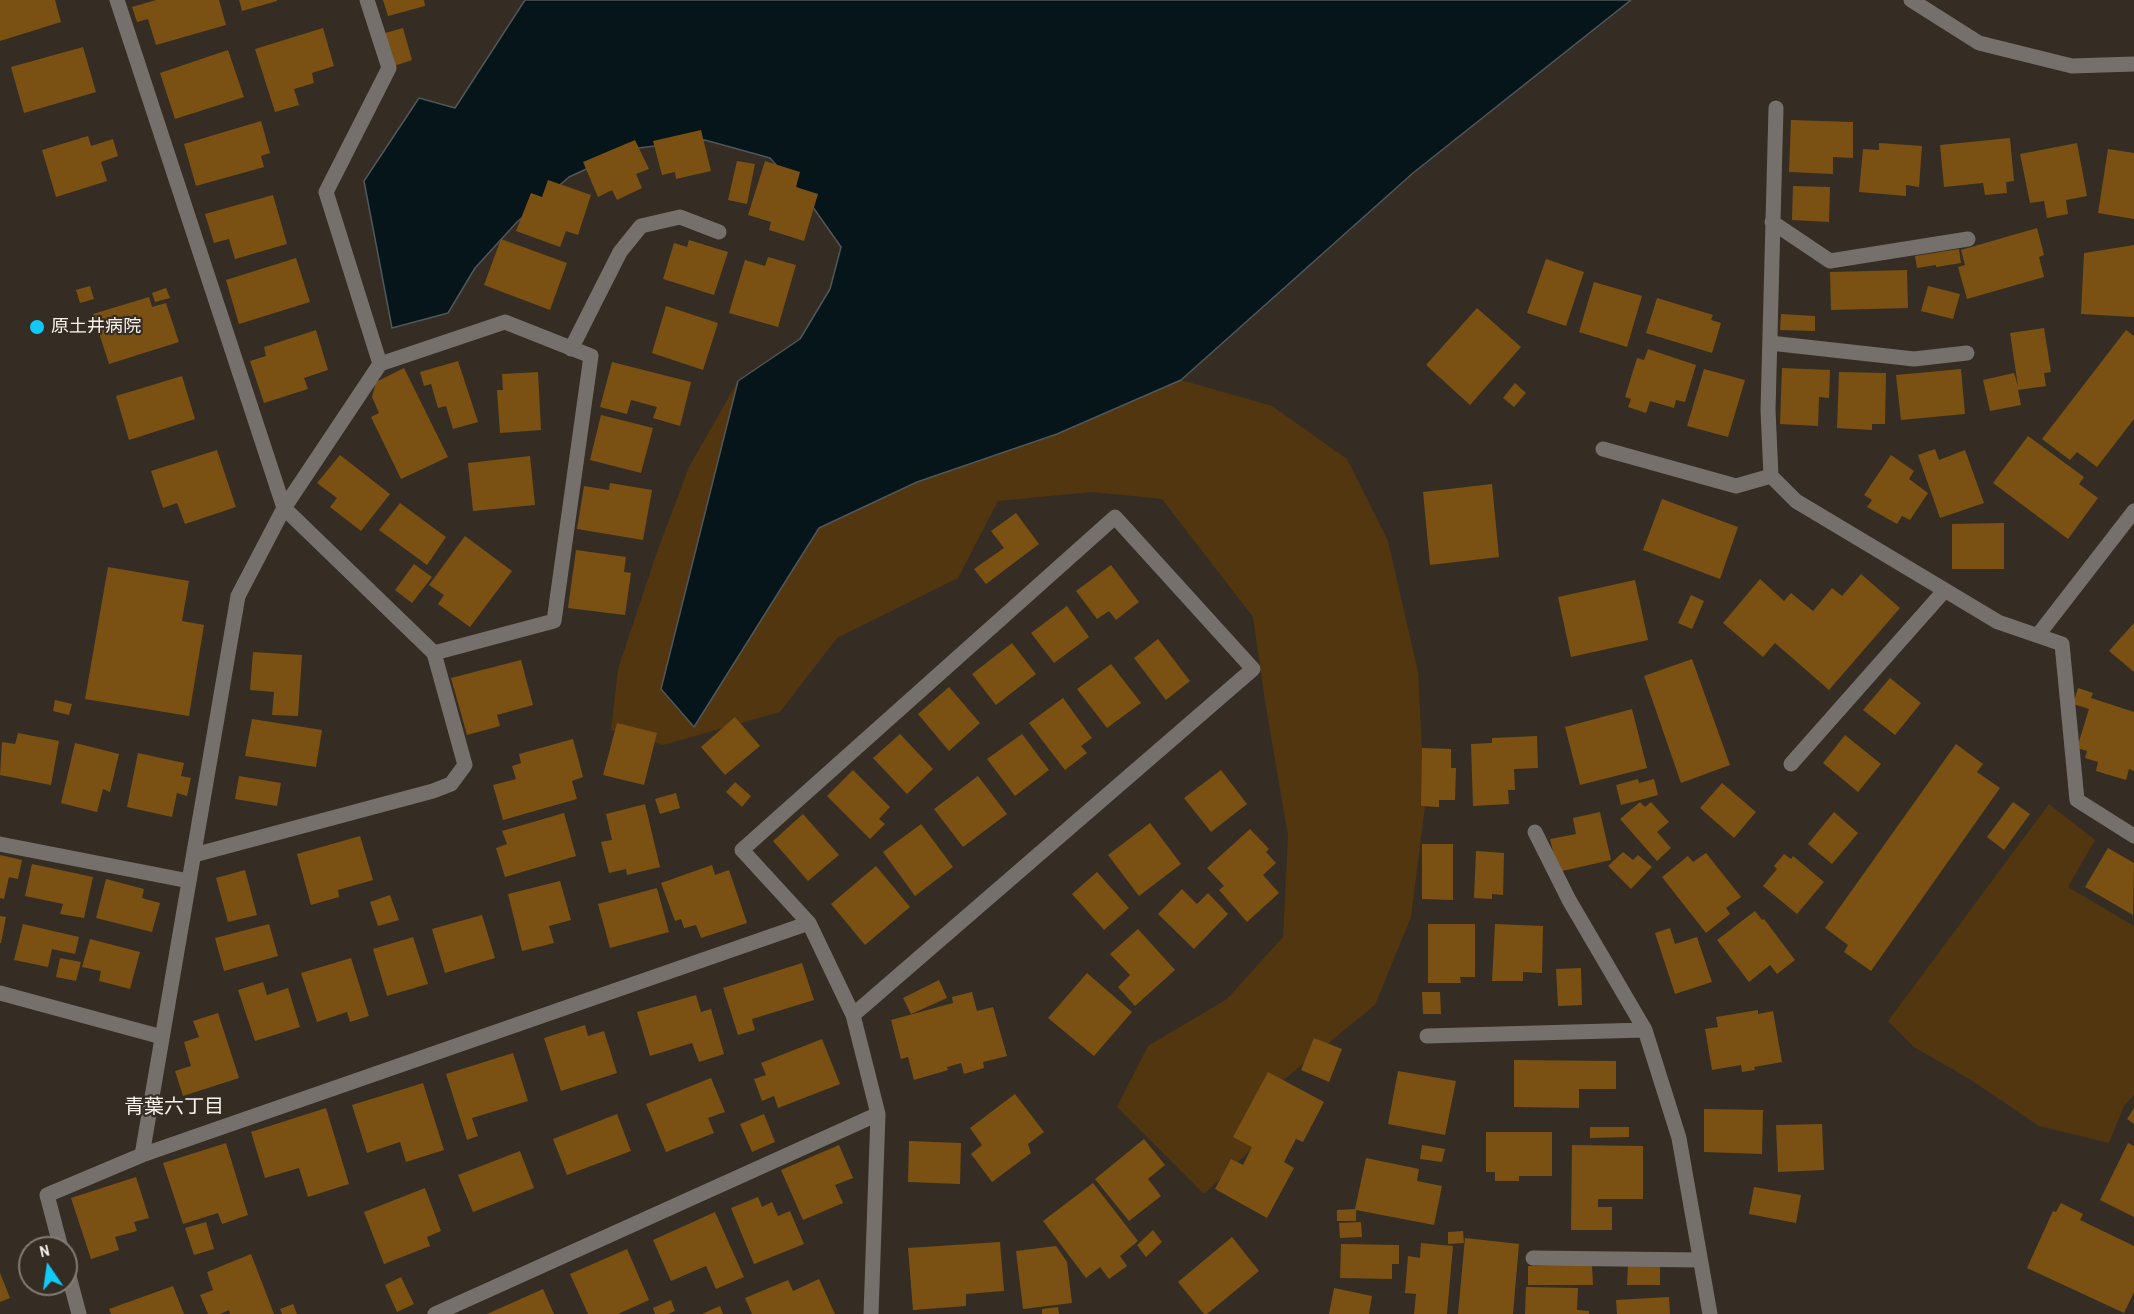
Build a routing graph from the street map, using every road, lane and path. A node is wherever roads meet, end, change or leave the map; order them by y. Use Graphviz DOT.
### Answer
graph roads {
  1 [pos="117,0"];
  2 [pos="367,0"];
  3 [pos="1911,0"];
  4 [pos="2134,64"];
  5 [pos="1776,108"];
  6 [pos="1772,222"];
  7 [pos="719,232"];
  8 [pos="1968,239"];
  9 [pos="1770,343"];
  10 [pos="571,349"];
  11 [pos="1967,353"];
  12 [pos="380,364"];
  13 [pos="1603,449"];
  14 [pos="1771,476"];
  15 [pos="284,508"];
  16 [pos="2134,511"];
  17 [pos="1945,590"];
  18 [pos="2038,635"];
  19 [pos="434,653"];
  20 [pos="1791,764"];
  21 [pos="1535,832"];
  22 [pos="2134,836"];
  23 [pos="0,844"];
  24 [pos="194,855"];
  25 [pos="189,881"];
  26 [pos="809,923"];
  27 [pos="0,993"];
  28 [pos="853,1015"];
  29 [pos="1645,1030"];
  30 [pos="1427,1036"];
  31 [pos="162,1037"];
  32 [pos="878,1114"];
  33 [pos="142,1155"];
  34 [pos="59,1236"];
  35 [pos="1533,1258"];
  36 [pos="1700,1260"];
  37 [pos="74,1296"];
  38 [pos="79,1314"];
  39 [pos="435,1314"];
  40 [pos="871,1314"];
  41 [pos="1710,1314"];
  1 -- 15 [label="street"];
  2 -- 12 [label="street"];
  3 -- 4 [label="street"];
  5 -- 6 [label="street"];
  6 -- 8 [label="street"];
  6 -- 9 [label="street"];
  7 -- 10 [label="street"];
  9 -- 11 [label="street"];
  9 -- 14 [label="street"];
  10 -- 12 [label="street"];
  10 -- 19 [label="street"];
  12 -- 15 [label="street"];
  13 -- 14 [label="street"];
  14 -- 17 [label="street"];
  15 -- 19 [label="street"];
  15 -- 24 [label="street"];
  16 -- 18 [label="street"];
  17 -- 18 [label="street"];
  17 -- 20 [label="street"];
  18 -- 22 [label="street"];
  19 -- 24 [label="street"];
  21 -- 29 [label="street"];
  23 -- 25 [label="street"];
  24 -- 25 [label="street"];
  25 -- 31 [label="street"];
  26 -- 28 [label="street"];
  26 -- 28 [label="street"];
  26 -- 33 [label="street"];
  27 -- 31 [label="street"];
  28 -- 32 [label="street"];
  29 -- 30 [label="street"];
  29 -- 36 [label="street"];
  31 -- 33 [label="street"];
  32 -- 39 [label="street"];
  32 -- 40 [label="street"];
  33 -- 34 [label="street"];
  35 -- 36 [label="street"];
  36 -- 41 [label="street"];
  37 -- 38 [label="street"];
}
